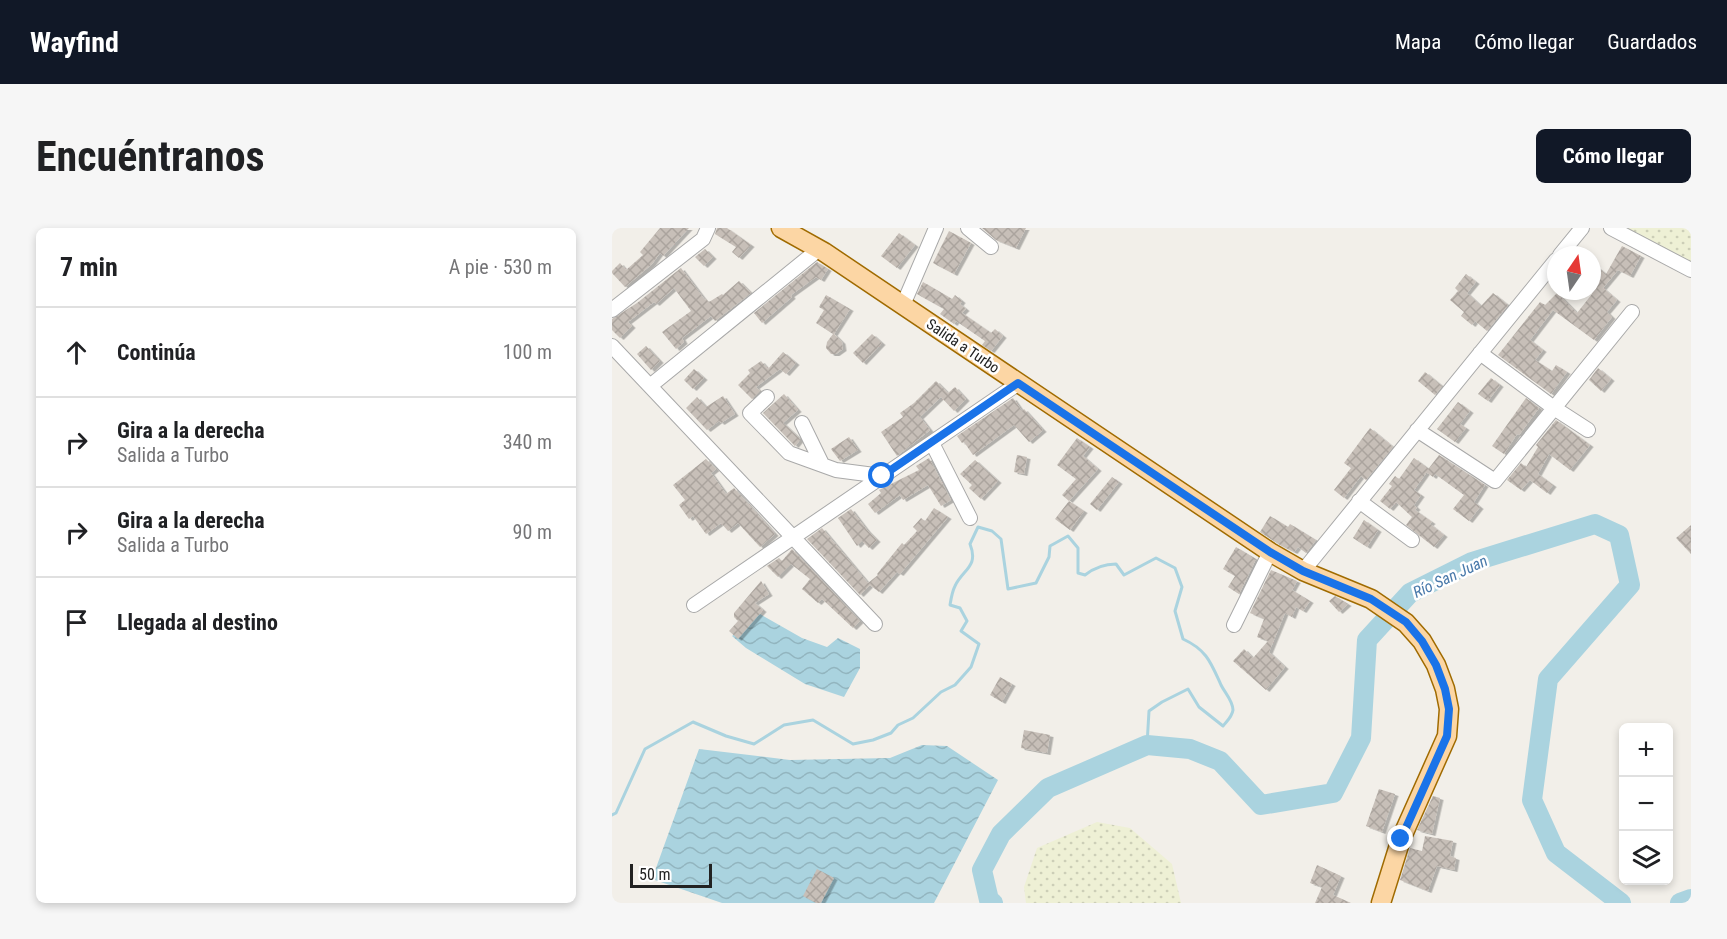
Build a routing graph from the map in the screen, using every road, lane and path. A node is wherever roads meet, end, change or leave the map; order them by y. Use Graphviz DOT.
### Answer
graph roads {
  1 [pos="708,228"];
  2 [pos="781,228"];
  3 [pos="936,228"];
  4 [pos="968,228"];
  5 [pos="1582,228"];
  6 [pos="1611,228"];
  7 [pos="1567,246"];
  8 [pos="991,248"];
  9 [pos="819,249"];
  10 [pos="1691,270"];
  11 [pos="1547,271"];
  12 [pos="903,305"];
  13 [pos="612,310"];
  14 [pos="1632,312"];
  15 [pos="612,346"];
  16 [pos="1480,353"];
  17 [pos="1018,383"];
  18 [pos="650,386"];
  19 [pos="767,397"];
  20 [pos="1554,408"];
  21 [pos="802,423"];
  22 [pos="1418,430"];
  23 [pos="1588,430"];
  24 [pos="932,443"];
  25 [pos="822,464"];
  26 [pos="882,476"];
  27 [pos="1359,501"];
  28 [pos="970,519"];
  29 [pos="793,538"];
  30 [pos="1412,540"];
  31 [pos="1270,552"];
  32 [pos="1303,571"];
  33 [pos="694,605"];
  34 [pos="875,624"];
  35 [pos="1234,625"];
  36 [pos="1381,903"];
  1 -- 13 [label="street"];
  2 -- 9 [label="main road, Salida a Turbo"];
  3 -- 12 [label="street"];
  4 -- 8 [label="street"];
  5 -- 7 [label="street"];
  6 -- 10 [label="street"];
  9 -- 12 [label="main road, Salida a Turbo"];
  9 -- 18 [label="street"];
  11 -- 16 [label="street"];
  12 -- 17 [label="main road, Salida a Turbo"];
  14 -- 20 [label="street"];
  15 -- 18 [label="street"];
  16 -- 20 [label="street"];
  16 -- 22 [label="street"];
  17 -- 24 [label="street"];
  17 -- 31 [label="main road, Salida a Turbo"];
  18 -- 29 [label="street"];
  19 -- 25 [label="street"];
  20 -- 22 [label="street"];
  20 -- 23 [label="street"];
  21 -- 25 [label="street"];
  22 -- 27 [label="street"];
  24 -- 26 [label="street"];
  24 -- 28 [label="street"];
  25 -- 26 [label="street"];
  26 -- 29 [label="street"];
  27 -- 30 [label="street"];
  27 -- 32 [label="street"];
  29 -- 33 [label="street"];
  29 -- 34 [label="street"];
  31 -- 32 [label="main road, Salida a Turbo"];
  31 -- 35 [label="street"];
  32 -- 36 [label="main road, Salida a Turbo"];
}
